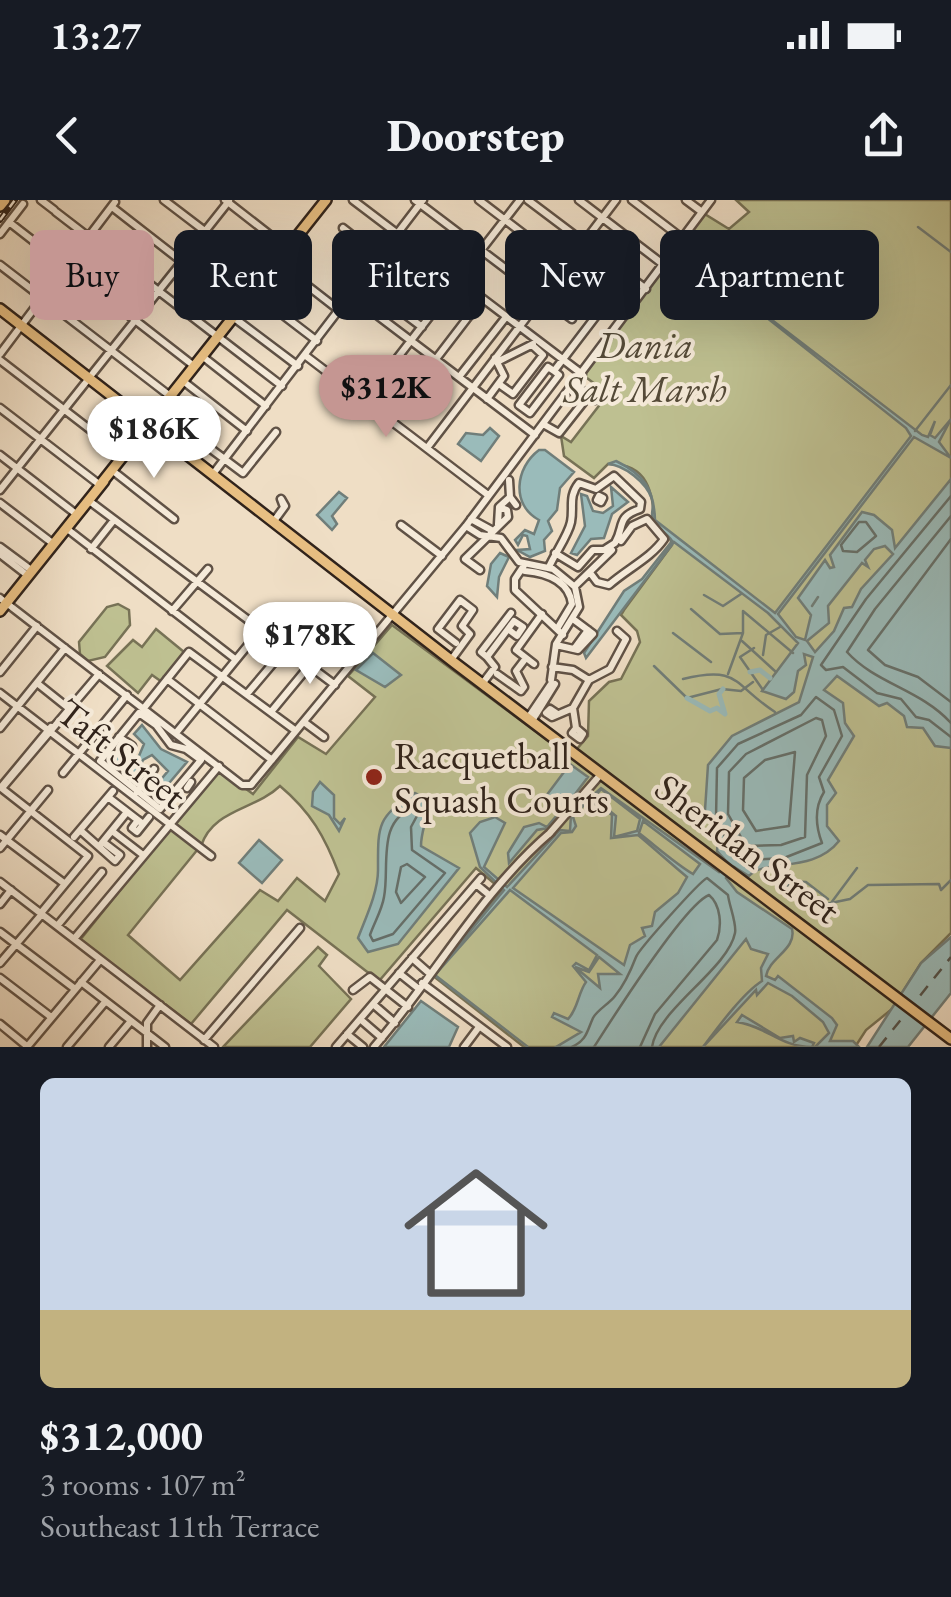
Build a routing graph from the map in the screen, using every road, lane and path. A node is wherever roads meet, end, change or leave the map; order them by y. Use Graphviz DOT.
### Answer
graph roads {
  1 [pos="5,200"];
  2 [pos="41,200"];
  3 [pos="164,200"];
  4 [pos="326,200"];
  5 [pos="354,200"];
  6 [pos="479,200"];
  7 [pos="520,200"];
  8 [pos="528,200"];
  9 [pos="579,200"];
  10 [pos="616,200"];
  11 [pos="632,200"];
  12 [pos="686,200"];
  13 [pos="710,200"];
  14 [pos="228,201"];
  15 [pos="419,201"];
  16 [pos="23,204"];
  17 [pos="114,204"];
  18 [pos="0,206"];
  19 [pos="702,212"];
  20 [pos="602,218"];
  21 [pos="504,220"];
  22 [pos="9,222"];
  23 [pos="343,228"];
  24 [pos="80,230"];
  25 [pos="94,230"];
  26 [pos="202,230"];
  27 [pos="206,230"];
  28 [pos="265,230"];
  29 [pos="302,230"];
  30 [pos="345,230"];
  31 [pos="393,230"];
  32 [pos="401,230"];
  33 [pos="456,230"];
  34 [pos="517,230"];
  35 [pos="568,230"];
  36 [pos="593,230"];
  37 [pos="672,230"];
  38 [pos="690,230"];
  39 [pos="0,234"];
  40 [pos="30,239"];
  41 [pos="485,245"];
  42 [pos="485,253"];
  43 [pos="174,254"];
  44 [pos="660,261"];
  45 [pos="0,265"];
  46 [pos="505,268"];
  47 [pos="660,270"];
  48 [pos="174,271"];
  49 [pos="640,284"];
  50 [pos="30,287"];
  51 [pos="154,287"];
  52 [pos="312,289"];
  53 [pos="646,289"];
  54 [pos="158,290"];
  55 [pos="154,295"];
  56 [pos="640,297"];
  57 [pos="485,300"];
  58 [pos="332,305"];
  59 [pos="0,313"];
  60 [pos="30,314"];
  61 [pos="505,316"];
  62 [pos="505,318"];
  63 [pos="73,320"];
  64 [pos="134,320"];
  65 [pos="232,320"];
  66 [pos="238,320"];
  67 [pos="290,320"];
  68 [pos="333,320"];
  69 [pos="385,320"];
  70 [pos="413,320"];
  71 [pos="427,320"];
  72 [pos="465,320"];
  73 [pos="510,320"];
  74 [pos="524,320"];
  75 [pos="593,320"];
  76 [pos="623,320"];
  77 [pos="21,326"];
  78 [pos="422,327"];
  79 [pos="519,327"];
  80 [pos="218,337"];
  81 [pos="38,338"];
  82 [pos="317,340"];
  83 [pos="412,340"];
  84 [pos="534,342"];
  85 [pos="111,350"];
  86 [pos="202,356"];
  87 [pos="306,356"];
  88 [pos="0,357"];
  89 [pos="436,359"];
  90 [pos="497,359"];
  91 [pos="563,360"];
  92 [pos="194,366"];
  93 [pos="298,366"];
  94 [pos="554,372"];
  95 [pos="582,374"];
  96 [pos="459,377"];
  97 [pos="88,380"];
  98 [pos="183,381"];
  99 [pos="499,384"];
  100 [pos="574,384"];
  101 [pos="282,386"];
  102 [pos="472,388"];
  103 [pos="170,396"];
  104 [pos="488,399"];
  105 [pos="364,401"];
  106 [pos="266,406"];
  107 [pos="0,408"];
  108 [pos="64,410"];
  109 [pos="159,410"];
  110 [pos="543,424"];
  111 [pos="146,426"];
  112 [pos="247,431"];
  113 [pos="276,432"];
  114 [pos="535,435"];
  115 [pos="40,439"];
  116 [pos="426,448"];
  117 [pos="0,455"];
  118 [pos="225,459"];
  119 [pos="118,463"];
  120 [pos="17,468"];
  121 [pos="213,474"];
  122 [pos="509,480"];
  123 [pos="100,485"];
  124 [pos="0,490"];
  125 [pos="488,496"];
  126 [pos="510,497"];
  127 [pos="88,500"];
  128 [pos="0,503"];
  129 [pos="516,505"];
  130 [pos="76,514"];
  131 [pos="278,514"];
  132 [pos="174,519"];
  133 [pos="114,520"];
  134 [pos="469,522"];
  135 [pos="401,525"];
  136 [pos="65,528"];
  137 [pos="494,530"];
  138 [pos="51,542"];
  139 [pos="0,546"];
  140 [pos="91,549"];
  141 [pos="471,550"];
  142 [pos="555,553"];
  143 [pos="0,554"];
  144 [pos="442,556"];
  145 [pos="478,556"];
  146 [pos="15,562"];
  147 [pos="525,566"];
  148 [pos="550,566"];
  149 [pos="208,569"];
  150 [pos="333,570"];
  151 [pos="480,570"];
  152 [pos="29,573"];
  153 [pos="590,578"];
  154 [pos="196,583"];
  155 [pos="577,587"];
  156 [pos="1,604"];
  157 [pos="172,611"];
  158 [pos="510,613"];
  159 [pos="542,614"];
  160 [pos="448,615"];
  161 [pos="270,616"];
  162 [pos="395,617"];
  163 [pos="574,620"];
  164 [pos="37,626"];
  165 [pos="462,626"];
  166 [pos="508,629"];
  167 [pos="617,631"];
  168 [pos="258,632"];
  169 [pos="561,633"];
  170 [pos="456,643"];
  171 [pos="557,646"];
  172 [pos="64,648"];
  173 [pos="286,648"];
  174 [pos="487,657"];
  175 [pos="526,658"];
  176 [pos="235,660"];
  177 [pos="454,662"];
  178 [pos="534,664"];
  179 [pos="309,666"];
  180 [pos="554,667"];
  181 [pos="0,672"];
  182 [pos="516,672"];
  183 [pos="98,673"];
  184 [pos="497,674"];
  185 [pos="222,675"];
  186 [pos="167,679"];
  187 [pos="589,680"];
  188 [pos="508,682"];
  189 [pos="36,683"];
  190 [pos="483,684"];
  191 [pos="335,685"];
  192 [pos="0,693"];
  193 [pos="247,694"];
  194 [pos="126,695"];
  195 [pos="200,704"];
  196 [pos="18,706"];
  197 [pos="67,707"];
  198 [pos="573,708"];
  199 [pos="141,711"];
  200 [pos="271,712"];
  201 [pos="556,713"];
  202 [pos="530,720"];
  203 [pos="304,722"];
  204 [pos="0,728"];
  205 [pos="576,728"];
  206 [pos="50,731"];
  207 [pos="296,731"];
  208 [pos="176,734"];
  209 [pos="119,737"];
  210 [pos="324,737"];
  211 [pos="132,746"];
  212 [pos="79,753"];
  213 [pos="272,760"];
  214 [pos="218,766"];
  215 [pos="154,769"];
  216 [pos="63,773"];
  217 [pos="600,773"];
  218 [pos="187,783"];
  219 [pos="2,788"];
  220 [pos="48,790"];
  221 [pos="197,791"];
  222 [pos="137,792"];
  223 [pos="31,811"];
  224 [pos="127,812"];
  225 [pos="169,824"];
  226 [pos="134,830"];
  227 [pos="112,831"];
  228 [pos="3,838"];
  229 [pos="101,844"];
  230 [pos="0,848"];
  231 [pos="143,855"];
  232 [pos="210,856"];
  233 [pos="118,858"];
  234 [pos="102,872"];
  235 [pos="0,882"];
  236 [pos="65,884"];
  237 [pos="11,890"];
  238 [pos="488,894"];
  239 [pos="463,899"];
  240 [pos="0,904"];
  241 [pos="476,910"];
  242 [pos="450,913"];
  243 [pos="41,914"];
  244 [pos="464,925"];
  245 [pos="57,926"];
  246 [pos="300,928"];
  247 [pos="438,928"];
  248 [pos="0,932"];
  249 [pos="74,939"];
  250 [pos="451,940"];
  251 [pos="425,943"];
  252 [pos="17,944"];
  253 [pos="438,955"];
  254 [pos="412,958"];
  255 [pos="100,960"];
  256 [pos="0,964"];
  257 [pos="429,972"];
  258 [pos="399,973"];
  259 [pos="0,978"];
  260 [pos="78,986"];
  261 [pos="420,986"];
  262 [pos="386,989"];
  263 [pos="353,990"];
  264 [pos="106,1002"];
  265 [pos="373,1004"];
  266 [pos="160,1005"];
  267 [pos="408,1007"];
  268 [pos="51,1017"];
  269 [pos="360,1019"];
  270 [pos="131,1021"];
  271 [pos="395,1023"];
  272 [pos="0,1024"];
  273 [pos="479,1027"];
  274 [pos="146,1032"];
  275 [pos="347,1034"];
  276 [pos="382,1038"];
  277 [pos="494,1038"];
  278 [pos="204,1040"];
  279 [pos="951,1041"];
  280 [pos="28,1047"];
  281 [pos="67,1047"];
  282 [pos="109,1047"];
  283 [pos="147,1047"];
  284 [pos="165,1047"];
  285 [pos="214,1047"];
  286 [pos="336,1047"];
  287 [pos="362,1047"];
  288 [pos="374,1047"];
  289 [pos="464,1047"];
  290 [pos="488,1047"];
  291 [pos="507,1047"];
  1 -- 18 [label="main road"];
  2 -- 24 [label="street"];
  3 -- 26 [label="street"];
  4 -- 29 [label="main road"];
  5 -- 31 [label="street"];
  6 -- 21 [label="street"];
  7 -- 21 [label="street"];
  8 -- 35 [label="street"];
  9 -- 20 [label="street"];
  10 -- 20 [label="street"];
  11 -- 37 [label="street"];
  12 -- 19 [label="street"];
  13 -- 19 [label="street"];
  14 -- 27 [label="street"];
  14 -- 28 [label="street"];
  15 -- 32 [label="street"];
  15 -- 33 [label="street"];
  16 -- 22 [label="street"];
  17 -- 25 [label="street"];
  17 -- 43 [label="street"];
  19 -- 38 [label="street"];
  20 -- 36 [label="street"];
  20 -- 44 [label="street"];
  21 -- 34 [label="street"];
  21 -- 41 [label="street"];
  22 -- 39 [label="street"];
  22 -- 40 [label="street"];
  23 -- 30 [label="street"];
  42 -- 46 [label="street"];
  45 -- 50 [label="street"];
  47 -- 53 [label="street"];
  48 -- 54 [label="street"];
  49 -- 53 [label="street"];
  51 -- 54 [label="street"];
  52 -- 58 [label="street"];
  53 -- 56 [label="street"];
  54 -- 55 [label="street"];
  54 -- 80 [label="street"];
  57 -- 61 [label="street"];
  59 -- 77 [label="main road"];
  59 -- 81 [label="main road"];
  60 -- 77 [label="street"];
  62 -- 96 [label="street"];
  63 -- 85 [label="street"];
  64 -- 85 [label="street"];
  64 -- 92 [label="street"];
  65 -- 80 [label="main road"];
  66 -- 93 [label="street"];
  67 -- 82 [label="street"];
  68 -- 82 [label="street"];
  69 -- 83 [label="street"];
  70 -- 78 [label="street"];
  71 -- 78 [label="street"];
  72 -- 89 [label="street"];
  73 -- 79 [label="street"];
  74 -- 79 [label="street"];
  75 -- 91 [label="street"];
  76 -- 95 [label="street"];
  77 -- 81 [label="main road"];
  77 -- 88 [label="street"];
  77 -- 97 [label="main road"];
  78 -- 83 [label="street"];
  79 -- 84 [label="street"];
  79 -- 90 [label="street"];
  80 -- 86 [label="main road"];
  80 -- 101 [label="street"];
  81 -- 97 [label="main road"];
  82 -- 87 [label="street"];
  83 -- 89 [label="street"];
  83 -- 105 [label="street"];
  84 -- 90 [label="street"];
  84 -- 91 [label="street"];
  84 -- 99 [label="street"];
  85 -- 97 [label="street"];
  85 -- 103 [label="street"];
  86 -- 92 [label="main road"];
  86 -- 106 [label="street"];
  87 -- 93 [label="street"];
  87 -- 105 [label="street"];
  88 -- 108 [label="street"];
  89 -- 96 [label="street"];
  90 -- 99 [label="street"];
  90 -- 102 [label="street"];
  91 -- 94 [label="street"];
  91 -- 95 [label="street"];
  92 -- 98 [label="main road"];
  93 -- 101 [label="street"];
  94 -- 94 [label="street"];
  95 -- 100 [label="street"];
  96 -- 102 [label="street"];
  97 -- 108 [label="street"];
  97 -- 111 [label="main road"];
  97 -- 111 [label="main road"];
  98 -- 103 [label="main road"];
  98 -- 112 [label="street"];
  99 -- 104 [label="street"];
  100 -- 110 [label="street"];
  100 -- 110 [label="street"];
  101 -- 106 [label="street"];
  102 -- 104 [label="street"];
  102 -- 116 [label="street"];
  103 -- 109 [label="main road"];
  104 -- 114 [label="street"];
  105 -- 116 [label="street"];
  106 -- 112 [label="street"];
  107 -- 115 [label="street"];
  108 -- 115 [label="street"];
  108 -- 119 [label="street"];
  109 -- 111 [label="main road"];
  109 -- 118 [label="street"];
  110 -- 114 [label="street"];
  111 -- 119 [label="main road"];
  111 -- 121 [label="main road"];
  111 -- 131 [label="main road"];
  112 -- 118 [label="street"];
  113 -- 118 [label="street"];
  114 -- 125 [label="street"];
  115 -- 120 [label="street"];
  115 -- 123 [label="street"];
  116 -- 125 [label="street"];
  117 -- 120 [label="street"];
  118 -- 121 [label="street"];
  119 -- 123 [label="main road"];
  119 -- 132 [label="street"];
  120 -- 124 [label="street"];
  120 -- 130 [label="street"];
  121 -- 131 [label="main road"];
  122 -- 126 [label="street"];
  123 -- 127 [label="main road"];
  125 -- 134 [label="street"];
  126 -- 129 [label="street"];
  126 -- 137 [label="street"];
  127 -- 130 [label="main road"];
  127 -- 133 [label="street"];
  128 -- 138 [label="street"];
  130 -- 136 [label="main road"];
  131 -- 150 [label="main road"];
  133 -- 140 [label="street"];
  133 -- 154 [label="street"];
  134 -- 137 [label="street"];
  134 -- 144 [label="street"];
  135 -- 144 [label="street"];
  136 -- 138 [label="main road"];
  136 -- 140 [label="street"];
  136 -- 152 [label="main road"];
  137 -- 141 [label="street"];
  137 -- 147 [label="street"];
  138 -- 152 [label="main road"];
  139 -- 146 [label="street"];
  140 -- 157 [label="street"];
  141 -- 145 [label="street"];
  141 -- 151 [label="street"];
  142 -- 142 [label="street"];
  142 -- 148 [label="street"];
  143 -- 146 [label="street"];
  144 -- 162 [label="street"];
  146 -- 152 [label="street"];
  147 -- 148 [label="street"];
  147 -- 159 [label="street"];
  147 -- 169 [label="street"];
  148 -- 155 [label="street"];
  149 -- 154 [label="street"];
  150 -- 162 [label="main road, Sheridan Street"];
  150 -- 162 [label="main road, Sheridan Street"];
  152 -- 156 [label="main road"];
  153 -- 153 [label="street"];
  153 -- 155 [label="street"];
  154 -- 157 [label="street"];
  154 -- 168 [label="street"];
  155 -- 163 [label="street"];
  156 -- 164 [label="street"];
  157 -- 176 [label="street"];
  158 -- 174 [label="street"];
  159 -- 169 [label="street"];
  159 -- 175 [label="street"];
  160 -- 165 [label="street"];
  160 -- 165 [label="street"];
  160 -- 170 [label="street"];
  161 -- 168 [label="street"];
  162 -- 177 [label="main road, Sheridan Street"];
  162 -- 191 [label="street"];
  163 -- 169 [label="street"];
  163 -- 171 [label="street"];
  164 -- 172 [label="street"];
  164 -- 181 [label="street"];
  165 -- 177 [label="street"];
  166 -- 174 [label="street"];
  167 -- 187 [label="street"];
  168 -- 173 [label="street"];
  168 -- 176 [label="street"];
  169 -- 171 [label="street"];
  171 -- 180 [label="street"];
  172 -- 183 [label="street"];
  172 -- 189 [label="street"];
  173 -- 179 [label="street"];
  173 -- 193 [label="street"];
  174 -- 190 [label="street"];
  175 -- 178 [label="street"];
  175 -- 182 [label="street"];
  176 -- 185 [label="street"];
  177 -- 190 [label="main road, Sheridan Street"];
  179 -- 191 [label="street"];
  179 -- 200 [label="street"];
  180 -- 187 [label="street"];
  180 -- 202 [label="street"];
  182 -- 188 [label="street"];
  182 -- 188 [label="street"];
  183 -- 194 [label="street"];
  183 -- 197 [label="street"];
  183 -- 206 [label="street"];
  184 -- 188 [label="street"];
  185 -- 186 [label="street"];
  185 -- 193 [label="street"];
  185 -- 195 [label="street"];
  186 -- 195 [label="street"];
  186 -- 199 [label="street"];
  187 -- 198 [label="street"];
  189 -- 196 [label="street"];
  189 -- 197 [label="street"];
  190 -- 202 [label="main road, Sheridan Street"];
  191 -- 203 [label="street"];
  192 -- 196 [label="street, Taft Street"];
  193 -- 200 [label="street"];
  194 -- 199 [label="street"];
  194 -- 212 [label="street"];
  195 -- 208 [label="street"];
  195 -- 213 [label="street"];
  196 -- 204 [label="street"];
  196 -- 206 [label="street, Taft Street"];
  197 -- 206 [label="street"];
  198 -- 201 [label="street"];
  198 -- 205 [label="street"];
  199 -- 208 [label="street"];
  199 -- 209 [label="street"];
  199 -- 218 [label="street"];
  200 -- 207 [label="street"];
  202 -- 217 [label="main road, Sheridan Street"];
  203 -- 207 [label="street"];
  203 -- 210 [label="street"];
  206 -- 212 [label="street, Taft Street"];
  206 -- 219 [label="street"];
  207 -- 213 [label="street"];
  208 -- 214 [label="street"];
  209 -- 211 [label="street"];
  209 -- 222 [label="street"];
  212 -- 216 [label="street"];
  212 -- 225 [label="street, Taft Street"];
  213 -- 214 [label="street"];
  214 -- 221 [label="street"];
  215 -- 222 [label="street"];
  217 -- 257 [label="street"];
  217 -- 279 [label="main road, Sheridan Street"];
  218 -- 221 [label="street"];
  218 -- 222 [label="street"];
  219 -- 223 [label="street"];
  220 -- 223 [label="street"];
  221 -- 225 [label="street"];
  223 -- 228 [label="street"];
  223 -- 236 [label="street"];
  224 -- 226 [label="street"];
  224 -- 227 [label="street"];
  224 -- 229 [label="street"];
  225 -- 231 [label="street"];
  225 -- 232 [label="street, Taft Street"];
  227 -- 229 [label="street"];
  227 -- 231 [label="street"];
  228 -- 230 [label="street"];
  228 -- 236 [label="street"];
  229 -- 233 [label="street"];
  231 -- 249 [label="street"];
  234 -- 245 [label="street"];
  235 -- 237 [label="street"];
  236 -- 243 [label="street"];
  237 -- 240 [label="street"];
  237 -- 243 [label="street"];
  238 -- 239 [label="street"];
  239 -- 241 [label="street"];
  239 -- 242 [label="street"];
  242 -- 244 [label="street"];
  242 -- 247 [label="street"];
  243 -- 245 [label="street"];
  243 -- 252 [label="street"];
  245 -- 249 [label="street"];
  246 -- 278 [label="street"];
  247 -- 250 [label="street"];
  247 -- 251 [label="street"];
  248 -- 252 [label="street"];
  249 -- 255 [label="street"];
  251 -- 253 [label="street"];
  251 -- 254 [label="street"];
  252 -- 256 [label="street"];
  252 -- 260 [label="street"];
  254 -- 257 [label="street"];
  254 -- 258 [label="street"];
  255 -- 260 [label="street"];
  255 -- 266 [label="street"];
  257 -- 261 [label="street"];
  258 -- 261 [label="street"];
  258 -- 262 [label="street"];
  259 -- 268 [label="street"];
  260 -- 264 [label="street"];
  260 -- 268 [label="street"];
  261 -- 267 [label="street"];
  261 -- 273 [label="street"];
  262 -- 263 [label="street"];
  262 -- 265 [label="street"];
  262 -- 267 [label="street"];
  264 -- 270 [label="street"];
  264 -- 281 [label="street"];
  265 -- 269 [label="street"];
  265 -- 271 [label="street"];
  266 -- 274 [label="street"];
  266 -- 278 [label="street"];
  267 -- 271 [label="street"];
  268 -- 280 [label="street"];
  269 -- 275 [label="street"];
  269 -- 276 [label="street"];
  270 -- 274 [label="street"];
  270 -- 282 [label="street"];
  271 -- 276 [label="street"];
  272 -- 280 [label="street"];
  273 -- 277 [label="street"];
  273 -- 289 [label="street"];
  274 -- 283 [label="street"];
  274 -- 284 [label="street"];
  275 -- 286 [label="street"];
  275 -- 287 [label="street"];
  276 -- 288 [label="street"];
  277 -- 290 [label="street"];
  277 -- 291 [label="street"];
  278 -- 285 [label="street"];
}
